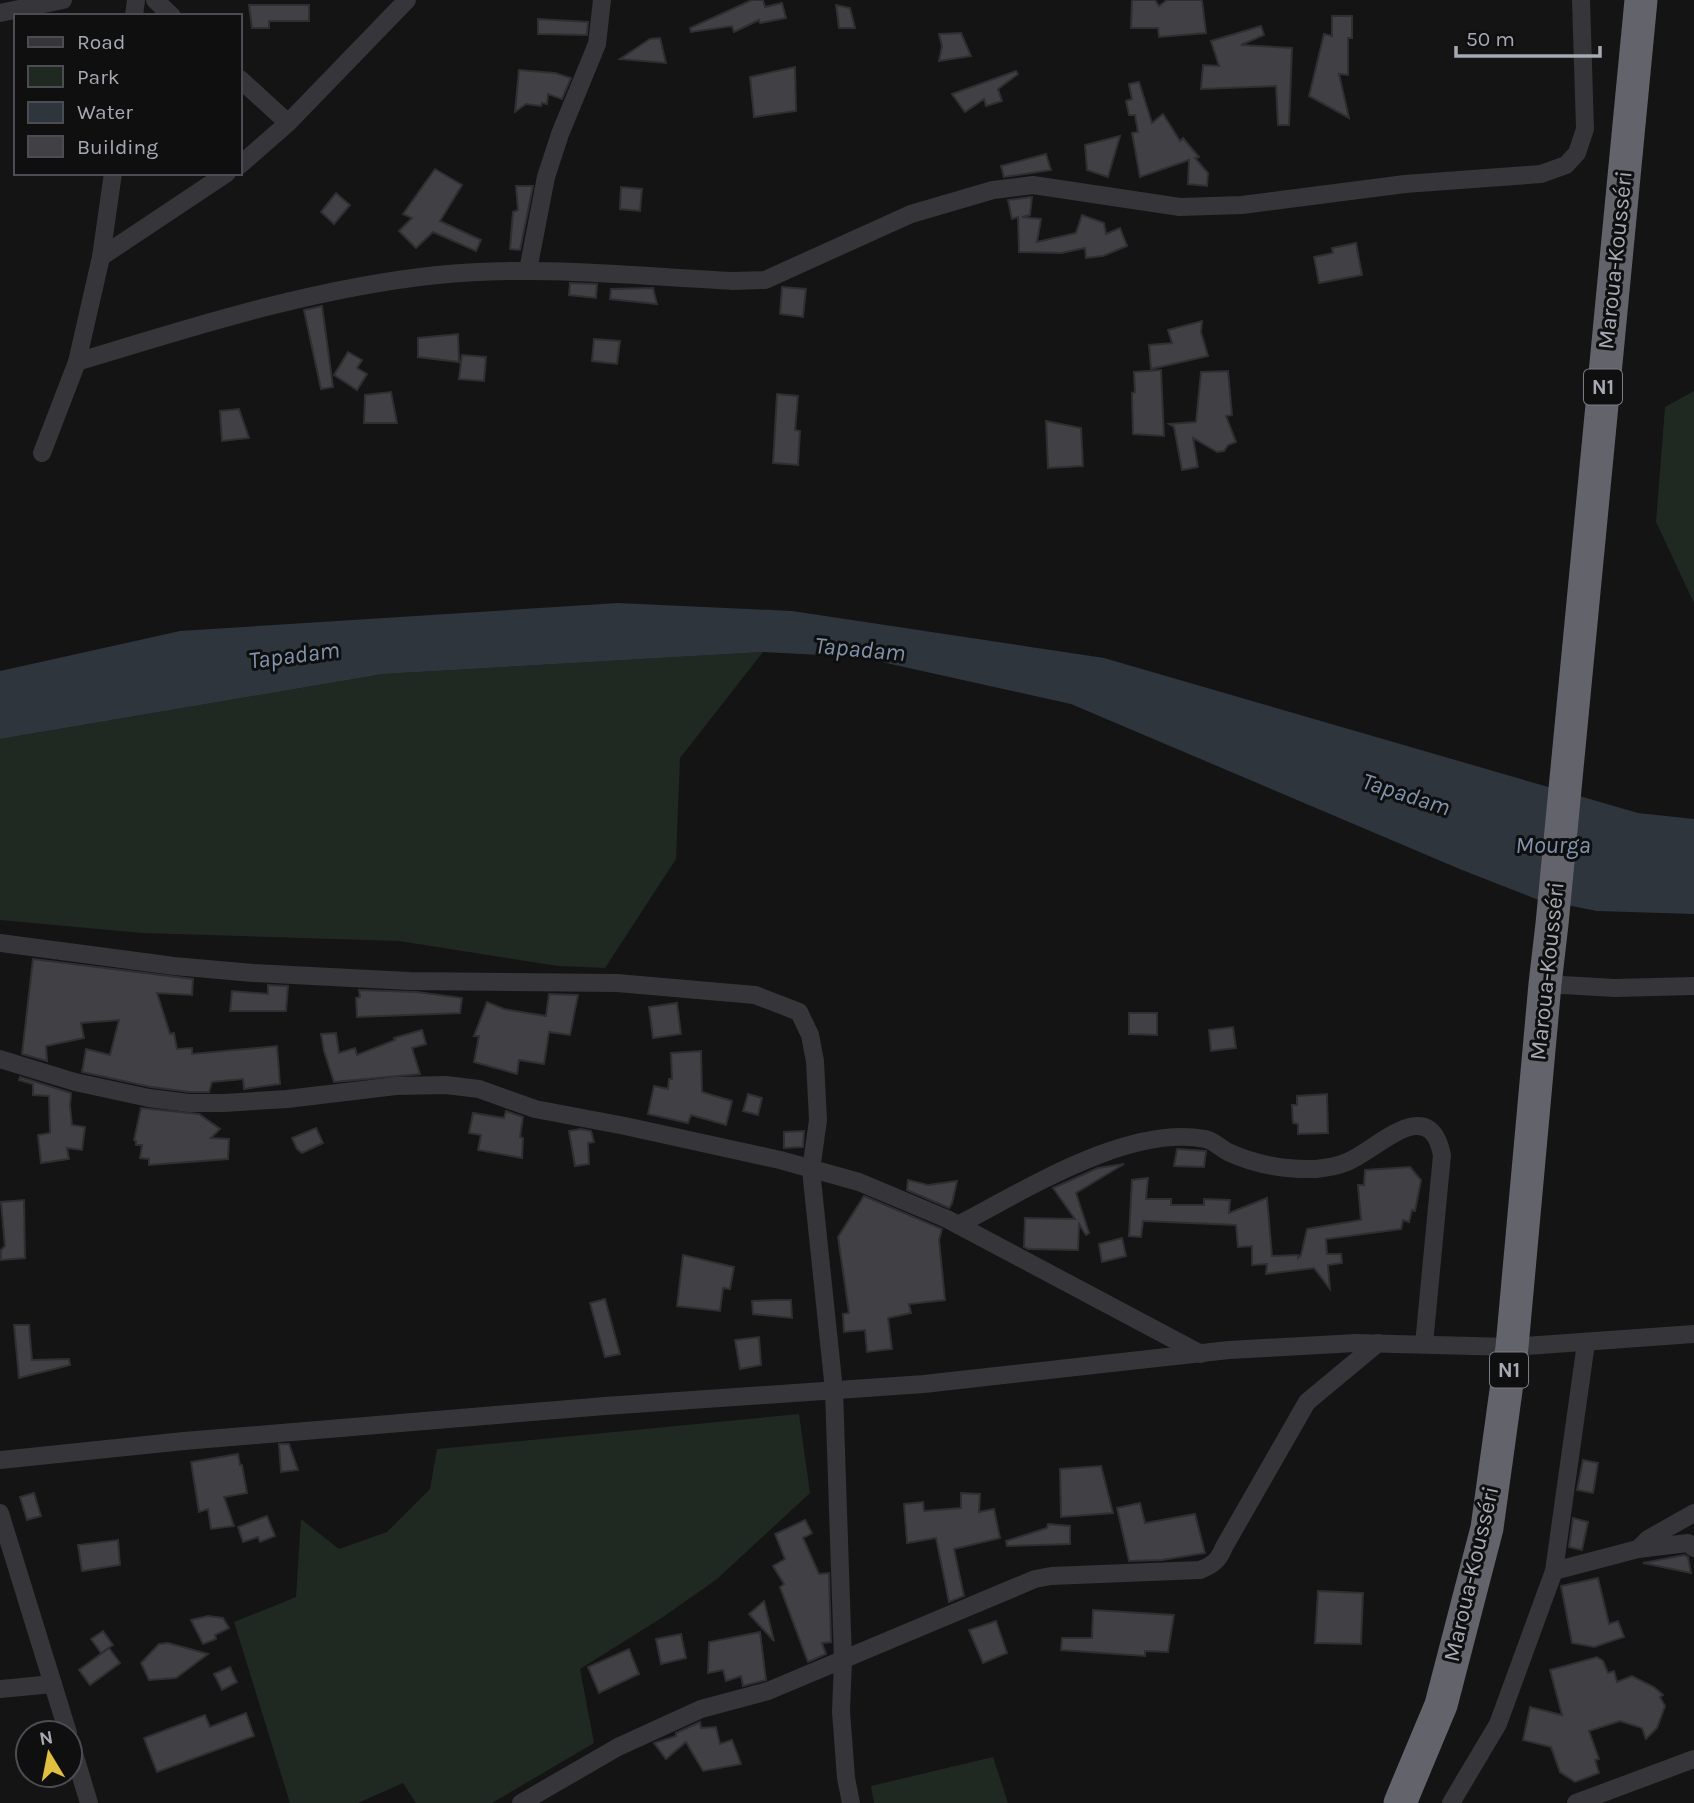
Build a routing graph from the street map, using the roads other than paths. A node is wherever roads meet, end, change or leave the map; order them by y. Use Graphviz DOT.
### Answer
graph roads {
  1 [pos="63,0"];
  2 [pos="155,0"];
  3 [pos="407,0"];
  4 [pos="601,0"];
  5 [pos="1581,0"];
  6 [pos="1640,0"];
  7 [pos="0,13"];
  8 [pos="170,14"];
  9 [pos="242,81"];
  10 [pos="288,123"];
  11 [pos="242,163"];
  12 [pos="113,175"];
  13 [pos="224,175"];
  14 [pos="101,257"];
  15 [pos="528,270"];
  16 [pos="77,362"];
  17 [pos="42,453"];
  18 [pos="0,943"];
  19 [pos="1545,984"];
  20 [pos="1694,986"];
  21 [pos="0,1059"];
  22 [pos="811,1170"];
  23 [pos="958,1225"];
  24 [pos="1694,1334"];
  25 [pos="1378,1343"];
  26 [pos="1586,1343"];
  27 [pos="1424,1344"];
  28 [pos="1513,1347"];
  29 [pos="1200,1354"];
  30 [pos="834,1390"];
  31 [pos="0,1460"];
  32 [pos="0,1513"];
  33 [pos="1694,1513"];
  34 [pos="1694,1548"];
  35 [pos="1638,1549"];
  36 [pos="1554,1571"];
  37 [pos="843,1660"];
  38 [pos="53,1684"];
  39 [pos="0,1689"];
  40 [pos="64,1719"];
  41 [pos="1694,1759"];
  42 [pos="521,1803"];
  43 [pos="851,1803"];
  44 [pos="1400,1803"];
  45 [pos="1451,1803"];
  46 [pos="1576,1803"];
  1 -- 7 [label="street"];
  2 -- 8 [label="street"];
  3 -- 10 [label="street"];
  4 -- 15 [label="street"];
  5 -- 15 [label="street"];
  6 -- 19 [label="highway, Maroua-Kousséri / N1"];
  9 -- 10 [label="street"];
  10 -- 11 [label="street"];
  12 -- 14 [label="street"];
  13 -- 14 [label="street"];
  14 -- 16 [label="street"];
  15 -- 16 [label="street"];
  16 -- 17 [label="street"];
  18 -- 22 [label="street"];
  19 -- 20 [label="street"];
  19 -- 28 [label="highway, Maroua-Kousséri / N1"];
  21 -- 22 [label="street"];
  22 -- 23 [label="street"];
  22 -- 30 [label="street"];
  23 -- 27 [label="street"];
  23 -- 29 [label="street"];
  24 -- 26 [label="street"];
  25 -- 27 [label="street"];
  25 -- 29 [label="street"];
  25 -- 37 [label="street"];
  26 -- 28 [label="street"];
  26 -- 36 [label="street"];
  27 -- 28 [label="street"];
  28 -- 44 [label="highway, Maroua-Kousséri / N1"];
  29 -- 30 [label="street"];
  30 -- 31 [label="street"];
  30 -- 37 [label="street"];
  32 -- 38 [label="street"];
  33 -- 35 [label="street"];
  34 -- 35 [label="street"];
  35 -- 36 [label="street"];
  36 -- 45 [label="street"];
  37 -- 42 [label="street"];
  37 -- 43 [label="street"];
  38 -- 39 [label="street"];
  38 -- 40 [label="street"];
  41 -- 46 [label="street"];
}
